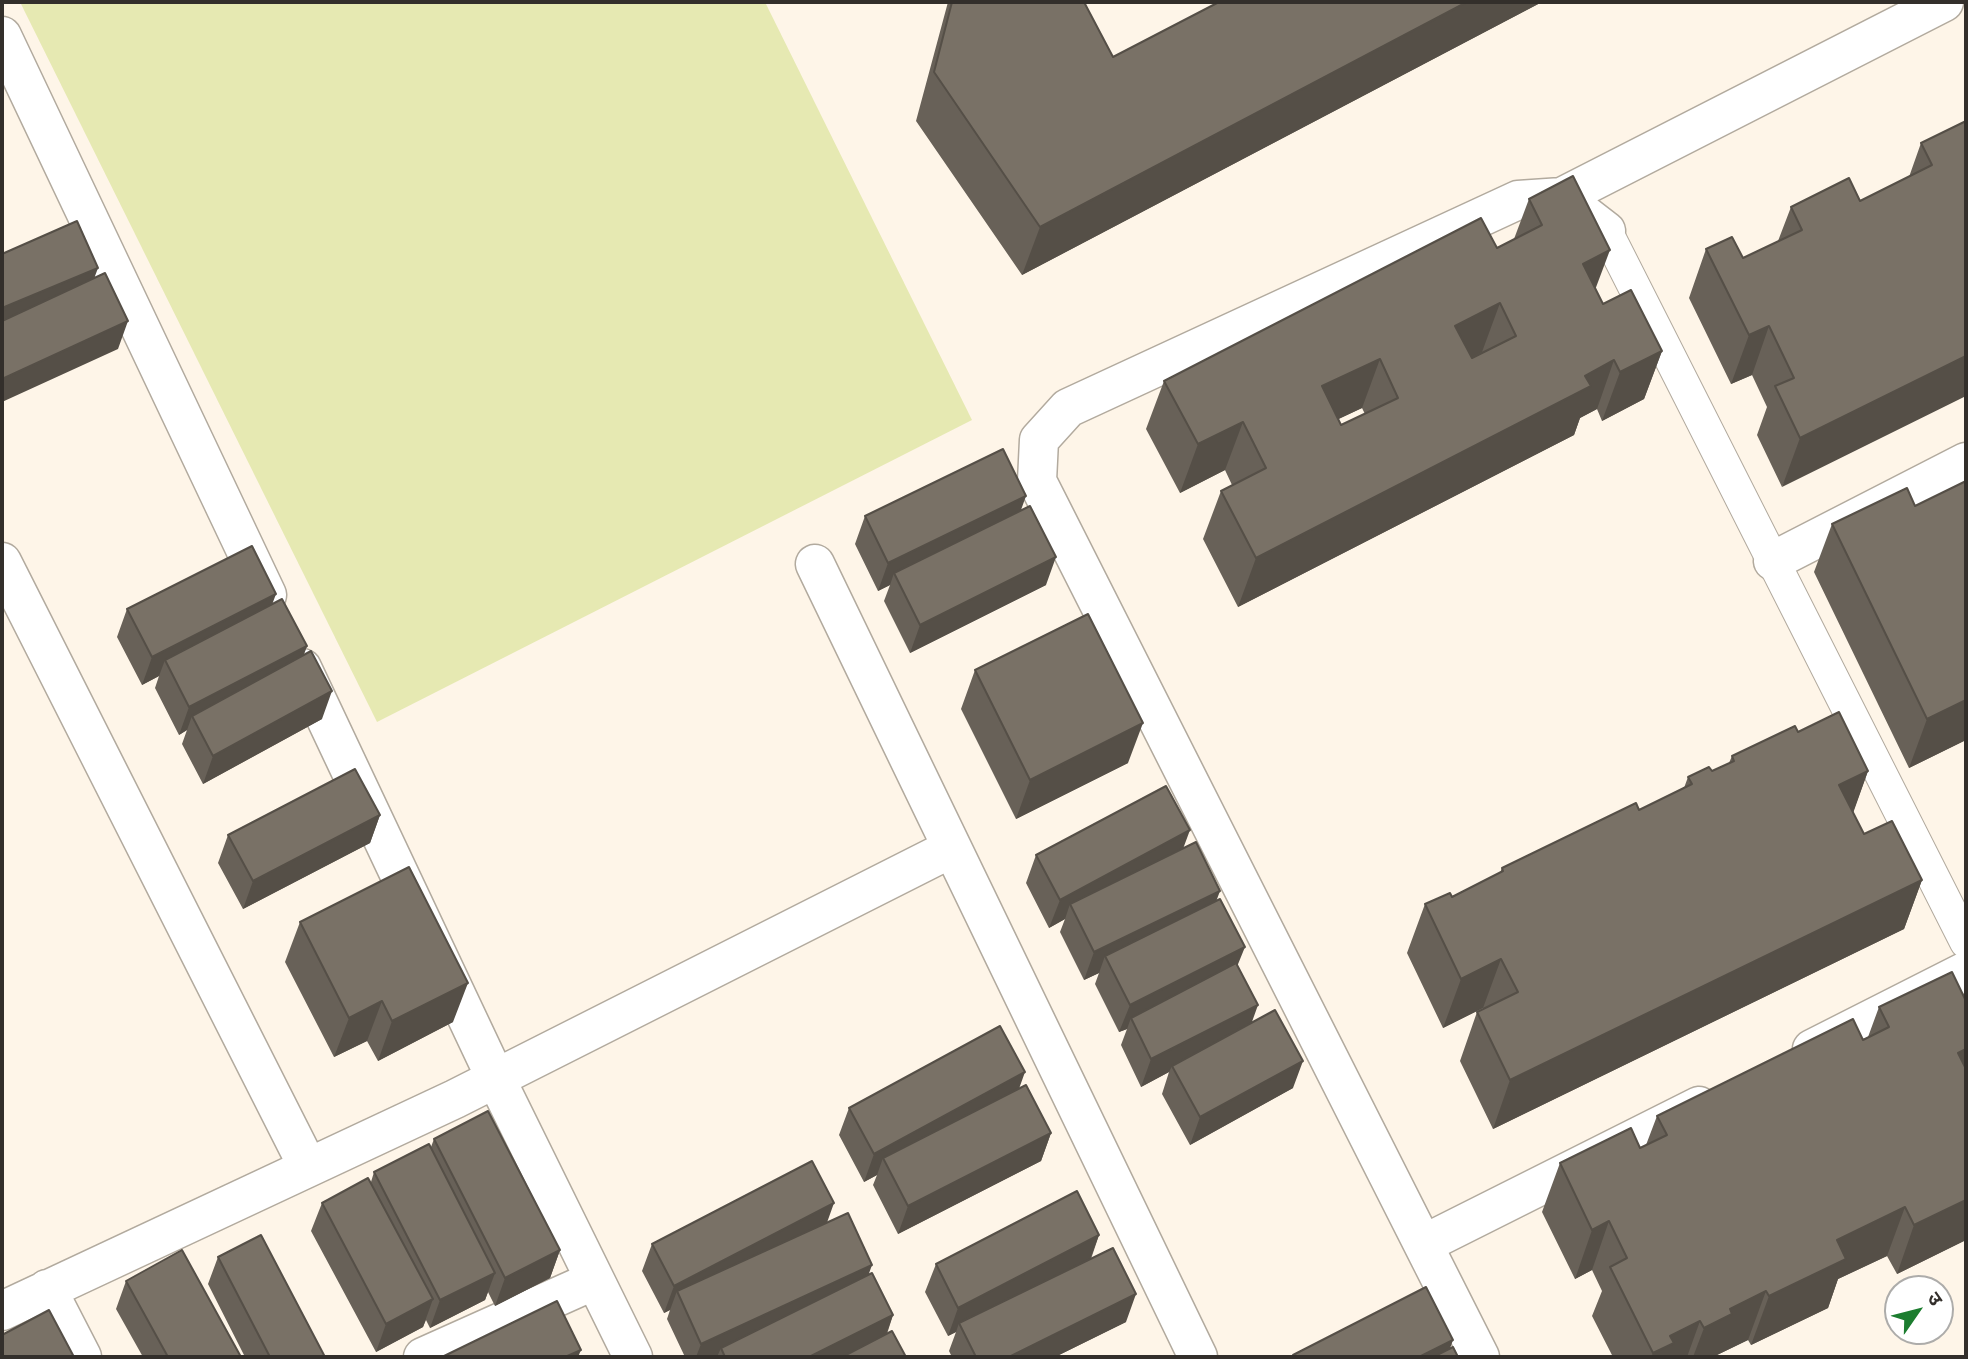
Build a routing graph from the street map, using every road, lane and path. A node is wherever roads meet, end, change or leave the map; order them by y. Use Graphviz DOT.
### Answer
graph roads {
  1 [pos="1944,2"];
  2 [pos="2,36"];
  3 [pos="1562,197"];
  4 [pos="1606,231"];
  5 [pos="1966,462"];
  6 [pos="1773,561"];
  7 [pos="2,562"];
  8 [pos="815,564"];
  9 [pos="951,848"];
  10 [pos="1966,942"];
  11 [pos="1966,971"];
  12 [pos="1781,1064"];
  13 [pos="495,1077"];
  14 [pos="1732,1089"];
  15 [pos="308,1167"];
  16 [pos="1424,1244"];
  17 [pos="595,1280"];
  18 [pos="47,1289"];
  19 [pos="2,1311"];
  20 [pos="82,1357"];
  21 [pos="423,1357"];
  22 [pos="633,1357"];
  23 [pos="1198,1357"];
  24 [pos="1480,1357"];
  1 -- 3 [label="street"];
  2 -- 13 [label="street"];
  3 -- 4 [label="street"];
  3 -- 16 [label="street"];
  4 -- 6 [label="lane"];
  5 -- 6 [label="street"];
  6 -- 10 [label="lane"];
  7 -- 15 [label="street"];
  8 -- 9 [label="street"];
  9 -- 13 [label="street"];
  9 -- 23 [label="street"];
  11 -- 12 [label="street"];
  13 -- 15 [label="street"];
  13 -- 17 [label="street"];
  14 -- 16 [label="street"];
  15 -- 18 [label="street"];
  16 -- 24 [label="street"];
  17 -- 21 [label="street"];
  17 -- 22 [label="street"];
  18 -- 19 [label="street"];
  18 -- 20 [label="street"];
}
